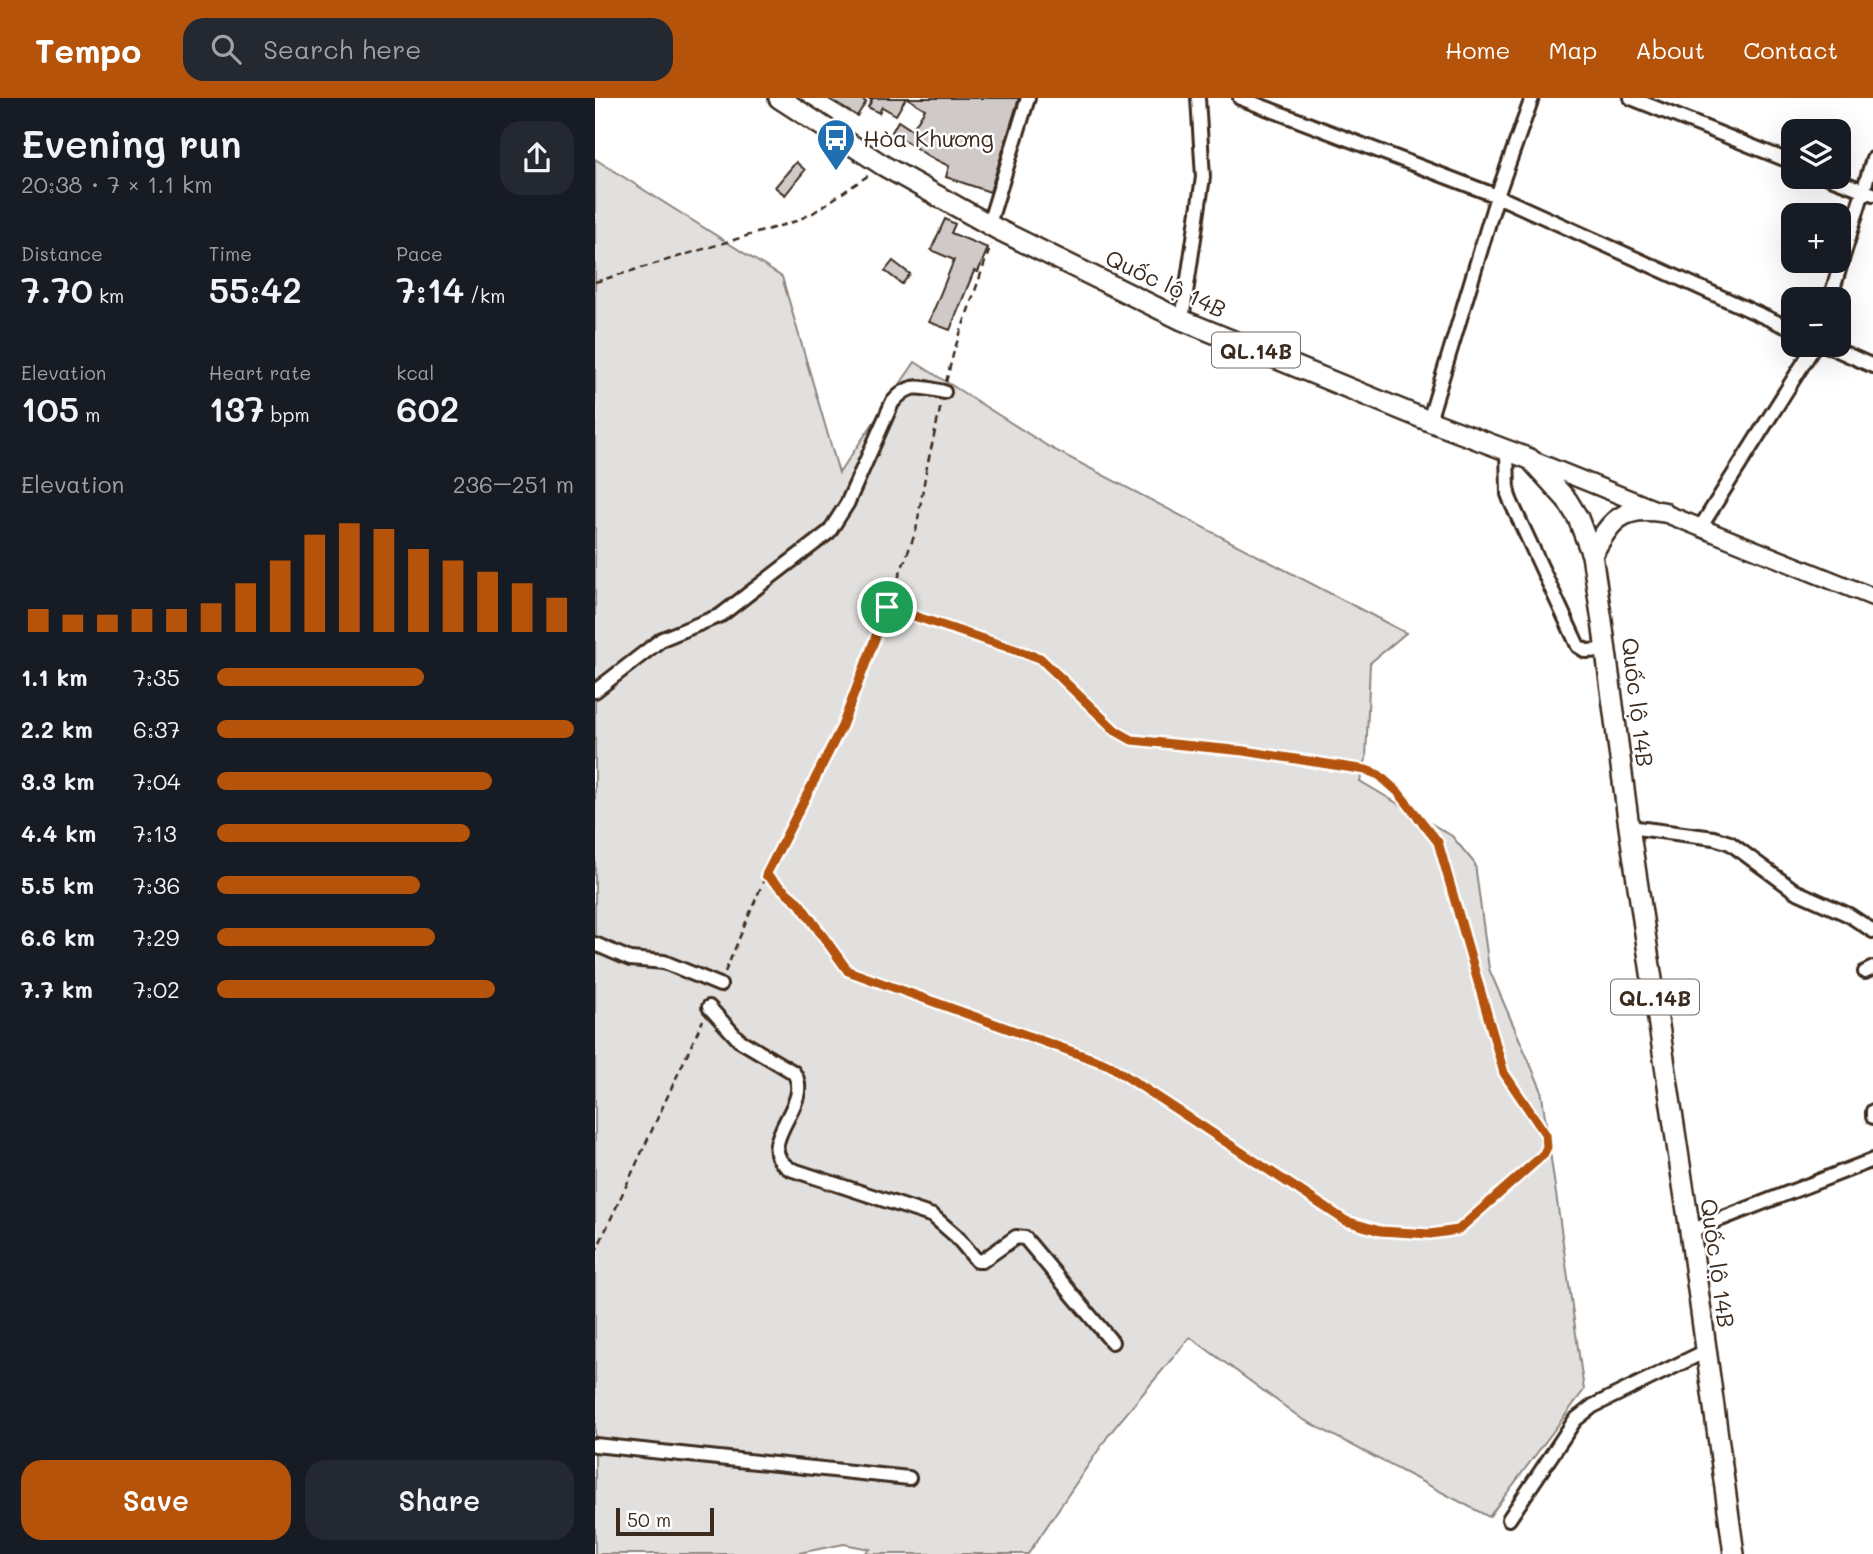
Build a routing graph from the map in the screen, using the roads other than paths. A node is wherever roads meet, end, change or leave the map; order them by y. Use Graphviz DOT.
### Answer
graph roads {
  1 [pos="779,98"];
  2 [pos="1028,98"];
  3 [pos="1198,98"];
  4 [pos="1240,98"];
  5 [pos="1532,98"];
  6 [pos="1631,98"];
  7 [pos="1781,158"];
  8 [pos="1873,159"];
  9 [pos="1851,186"];
  10 [pos="1868,192"];
  11 [pos="1497,196"];
  12 [pos="993,226"];
  13 [pos="1834,287"];
  14 [pos="1182,320"];
  15 [pos="1781,324"];
  16 [pos="1851,356"];
  17 [pos="1807,357"];
  18 [pos="1873,366"];
  19 [pos="944,392"];
  20 [pos="1429,421"];
  21 [pos="1507,449"];
  22 [pos="1530,459"];
  23 [pos="1664,512"];
  24 [pos="1700,527"];
  25 [pos="1592,555"];
  26 [pos="1873,597"];
  27 [pos="1606,650"];
  28 [pos="595,691"];
  29 [pos="1629,827"];
  30 [pos="1873,931"];
  31 [pos="595,944"];
  32 [pos="720,985"];
  33 [pos="709,1007"];
  34 [pos="1873,1111"];
  35 [pos="1873,1117"];
  36 [pos="1873,1160"];
  37 [pos="1690,1231"];
  38 [pos="1112,1342"];
  39 [pos="1706,1351"];
  40 [pos="595,1445"];
  41 [pos="909,1478"];
  42 [pos="1509,1519"];
  43 [pos="1734,1554"];
  1 -- 12 [label="highway, QL.14B"];
  2 -- 12 [label="street"];
  3 -- 14 [label="street"];
  4 -- 11 [label="street"];
  5 -- 11 [label="street"];
  6 -- 7 [label="street"];
  8 -- 10 [label="street"];
  9 -- 10 [label="street"];
  10 -- 13 [label="street"];
  11 -- 15 [label="street"];
  11 -- 20 [label="street"];
  12 -- 14 [label="highway, Quốc lộ 14B / QL.14B"];
  14 -- 20 [label="highway, Quốc lộ 14B / QL.14B"];
  16 -- 18 [label="street"];
  17 -- 24 [label="street"];
  19 -- 28 [label="street"];
  20 -- 21 [label="highway, Quốc lộ 14B / QL.14B"];
  21 -- 22 [label="highway, Quốc lộ 14B / QL.14B"];
  21 -- 27 [label="street"];
  22 -- 23 [label="main road"];
  22 -- 25 [label="highway, Quốc lộ 14B / QL.14B"];
  23 -- 24 [label="main road"];
  23 -- 25 [label="highway"];
  24 -- 26 [label="main road"];
  25 -- 27 [label="highway, Quốc lộ 14B / QL.14B"];
  27 -- 29 [label="highway, Quốc lộ 14B / QL.14B"];
  29 -- 30 [label="street"];
  29 -- 37 [label="highway, Quốc lộ 14B / QL.14B"];
  31 -- 32 [label="street"];
  33 -- 38 [label="street"];
  34 -- 35 [label="street"];
  36 -- 37 [label="street"];
  37 -- 39 [label="highway, Quốc lộ 14B / QL.14B"];
  39 -- 42 [label="street"];
  39 -- 43 [label="highway, Quốc lộ 14B / QL.14B"];
  40 -- 41 [label="street"];
}
